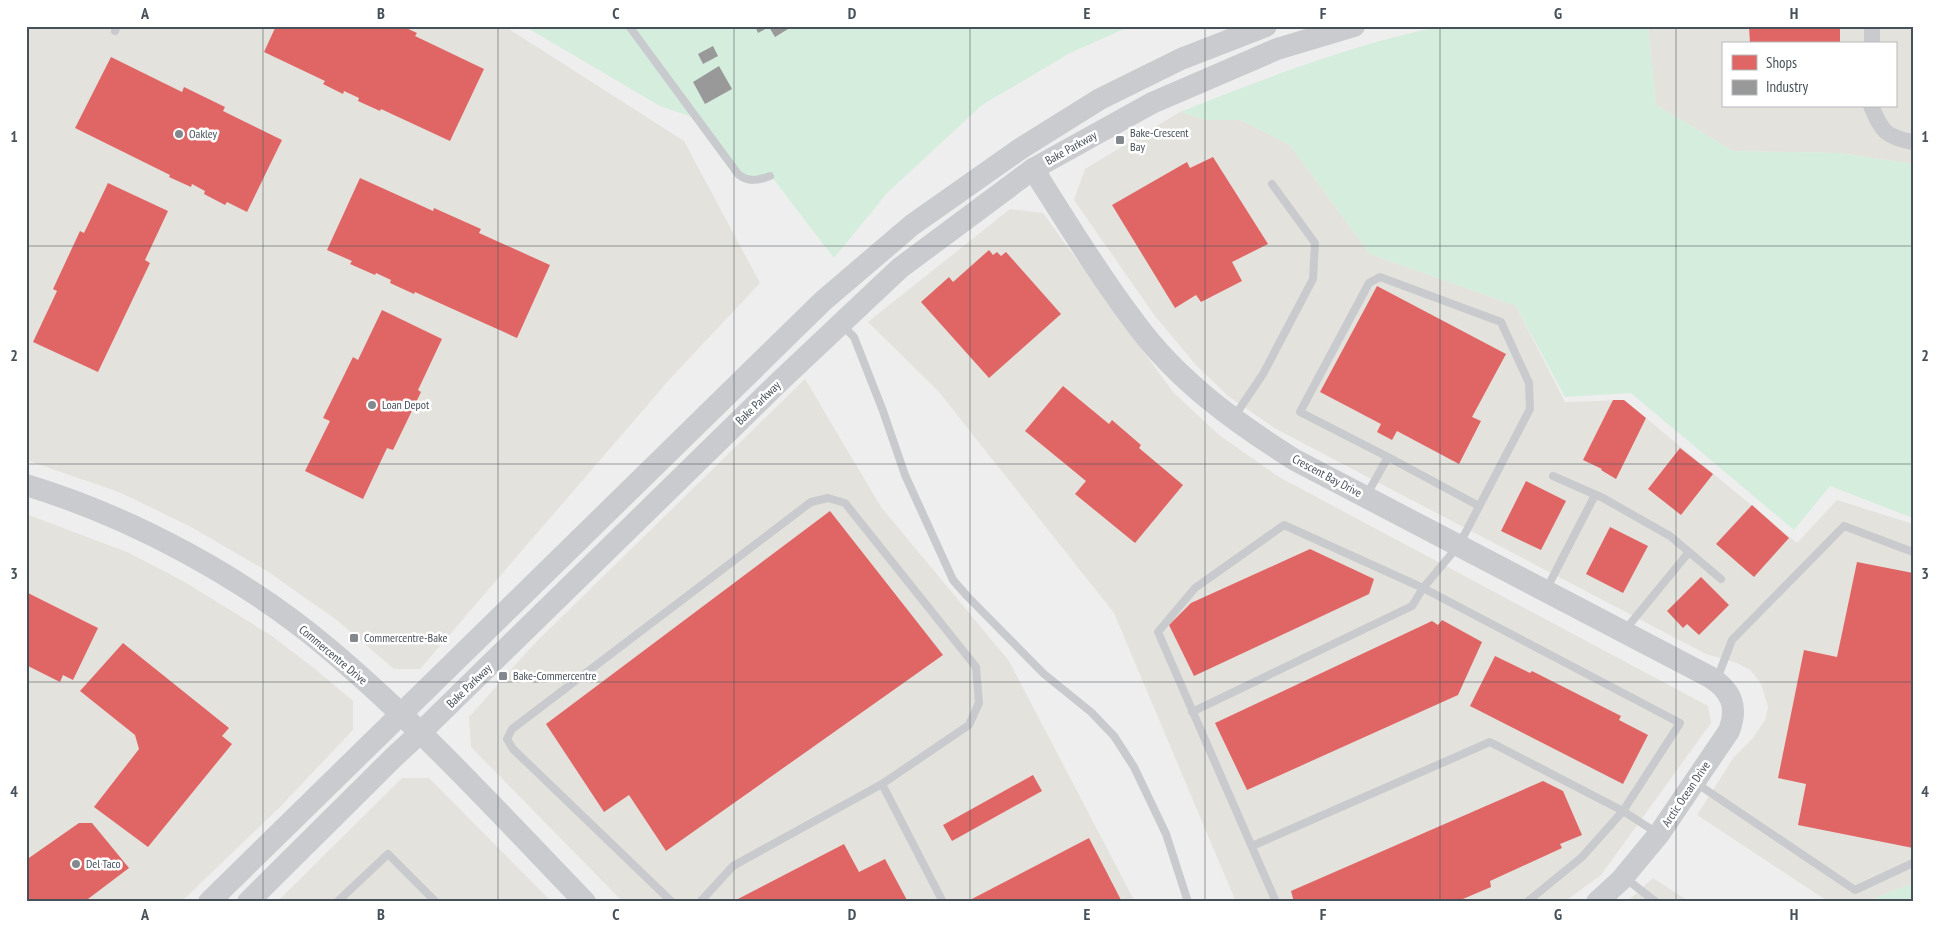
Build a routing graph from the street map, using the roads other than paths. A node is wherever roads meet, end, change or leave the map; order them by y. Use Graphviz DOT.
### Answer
graph roads {
  1 [pos="629,26"];
  2 [pos="1266,26"];
  3 [pos="1354,26"];
  4 [pos="1872,26"];
  5 [pos="1872,42"];
  6 [pos="1212,48"];
  7 [pos="1872,108"];
  8 [pos="1913,142"];
  9 [pos="1033,169"];
  10 [pos="770,176"];
  11 [pos="1272,184"];
  12 [pos="841,324"];
  13 [pos="1232,418"];
  14 [pos="1388,457"];
  15 [pos="1553,476"];
  16 [pos="26,484"];
  17 [pos="1596,495"];
  18 [pos="1365,496"];
  19 [pos="1479,506"];
  20 [pos="1459,545"];
  21 [pos="1689,552"];
  22 [pos="1913,552"];
  23 [pos="1721,579"];
  24 [pos="1423,588"];
  25 [pos="1545,592"];
  26 [pos="1623,633"];
  27 [pos="1713,679"];
  28 [pos="1192,712"];
  29 [pos="401,714"];
  30 [pos="421,732"];
  31 [pos="1694,782"];
  32 [pos="882,784"];
  33 [pos="1622,810"];
  34 [pos="1659,834"];
  35 [pos="1252,846"];
  36 [pos="1913,863"];
  37 [pos="1624,877"];
  38 [pos="209,902"];
  39 [pos="248,902"];
  40 [pos="337,902"];
  41 [pos="436,902"];
  42 [pos="585,902"];
  43 [pos="672,902"];
  44 [pos="700,902"];
  45 [pos="943,902"];
  46 [pos="1188,902"];
  47 [pos="1276,902"];
  48 [pos="1527,902"];
  49 [pos="1597,902"];
  50 [pos="1656,902"];
  1 -- 10 [label="lane"];
  2 -- 6 [label="main road, Bake Parkway"];
  3 -- 9 [label="main road, Bake Parkway"];
  4 -- 5 [label="street"];
  6 -- 9 [label="main road"];
  6 -- 29 [label="main road, Bake Parkway"];
  7 -- 8 [label="street"];
  9 -- 12 [label="main road, Bake Parkway"];
  9 -- 13 [label="main road, Crescent Bay Drive"];
  11 -- 13 [label="lane"];
  12 -- 30 [label="main road, Bake Parkway"];
  12 -- 46 [label="lane"];
  13 -- 18 [label="main road, Crescent Bay Drive"];
  14 -- 18 [label="lane"];
  14 -- 19 [label="lane"];
  14 -- 19 [label="lane"];
  15 -- 17 [label="lane"];
  16 -- 29 [label="main road, Commercentre Drive"];
  17 -- 21 [label="lane"];
  17 -- 25 [label="lane"];
  18 -- 20 [label="main road, Crescent Bay Drive"];
  19 -- 20 [label="lane"];
  20 -- 24 [label="lane"];
  20 -- 25 [label="main road, Crescent Bay Drive"];
  21 -- 23 [label="lane"];
  21 -- 26 [label="lane"];
  22 -- 27 [label="lane"];
  24 -- 28 [label="lane"];
  24 -- 28 [label="lane"];
  24 -- 33 [label="lane"];
  25 -- 26 [label="main road, Crescent Bay Drive"];
  26 -- 27 [label="main road, Crescent Bay Drive"];
  27 -- 31 [label="main road, Arctic Ocean Drive"];
  28 -- 35 [label="lane"];
  29 -- 30 [label="main road, Commercentre Drive"];
  29 -- 38 [label="main road, Bake Parkway"];
  30 -- 39 [label="main road, Bake Parkway"];
  30 -- 42 [label="main road, Commercentre Drive"];
  31 -- 34 [label="main road, Arctic Ocean Drive"];
  31 -- 36 [label="lane"];
  32 -- 43 [label="lane"];
  32 -- 44 [label="lane"];
  32 -- 45 [label="lane"];
  33 -- 34 [label="lane"];
  33 -- 35 [label="lane"];
  33 -- 48 [label="lane"];
  34 -- 37 [label="main road, Arctic Ocean Drive"];
  35 -- 47 [label="lane"];
  37 -- 49 [label="main road, Arctic Ocean Drive"];
  37 -- 50 [label="lane"];
  40 -- 41 [label="lane"];
}
